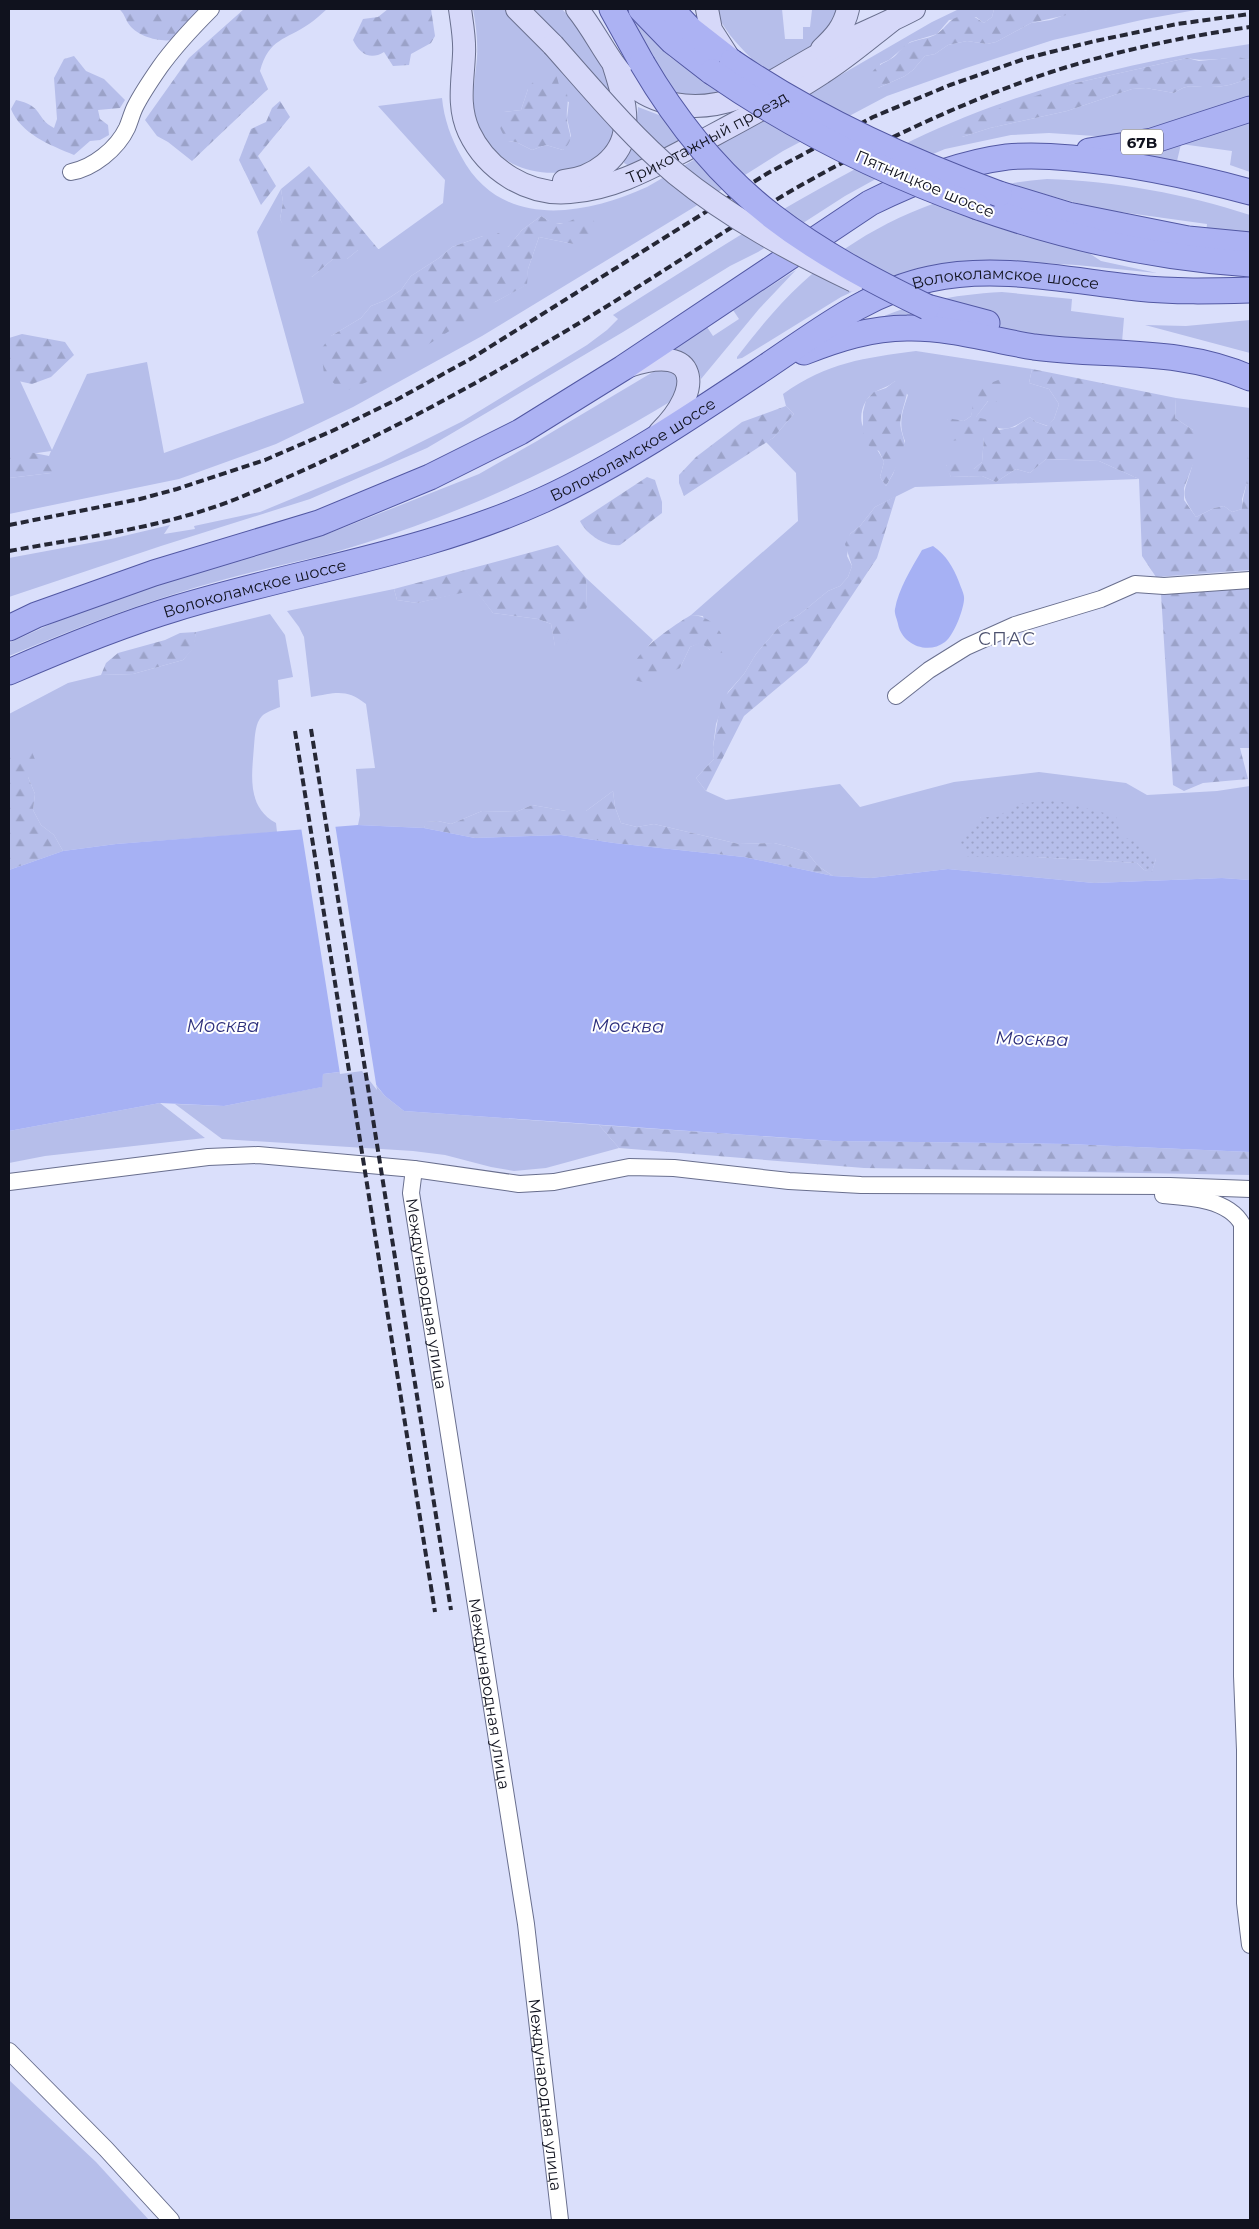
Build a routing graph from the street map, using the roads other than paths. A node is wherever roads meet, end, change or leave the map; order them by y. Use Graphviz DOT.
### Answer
graph roads {
  1 [pos="211,9"];
  2 [pos="460,9"];
  3 [pos="517,9"];
  4 [pos="577,9"];
  5 [pos="612,9"];
  6 [pos="641,9"];
  7 [pos="671,9"];
  8 [pos="708,9"];
  9 [pos="848,9"];
  10 [pos="914,9"];
  11 [pos="891,21"];
  12 [pos="612,61"];
  13 [pos="800,65"];
  14 [pos="722,67"];
  15 [pos="1250,109"];
  16 [pos="1028,156"];
  17 [pos="71,172"];
  18 [pos="504,174"];
  19 [pos="1250,192"];
  20 [pos="1250,245"];
  21 [pos="1250,264"];
  22 [pos="1250,290"];
  23 [pos="1164,291"];
  24 [pos="1250,298"];
  25 [pos="926,307"];
  26 [pos="1250,360"];
  27 [pos="623,368"];
  28 [pos="765,368"];
  29 [pos="1250,378"];
  30 [pos="652,440"];
  31 [pos="1250,580"];
  32 [pos="36,615"];
  33 [pos="9,623"];
  34 [pos="9,628"];
  35 [pos="9,672"];
  36 [pos="896,696"];
  37 [pos="414,1169"];
  38 [pos="9,1182"];
  39 [pos="1124,1186"];
  40 [pos="1250,1188"];
  41 [pos="1246,1219"];
  42 [pos="1250,1945"];
  43 [pos="9,2051"];
  44 [pos="171,2220"];
  45 [pos="560,2220"];
  1 -- 17 [label="street"];
  2 -- 18 [label="main road"];
  3 -- 25 [label="main road, bridge"];
  4 -- 12 [label="main road"];
  5 -- 25 [label="main road, bridge"];
  6 -- 14 [label="main road, Пятницкое шоссе"];
  7 -- 14 [label="main road, Пятницкое шоссе"];
  8 -- 14 [label="main road"];
  9 -- 13 [label="main road"];
  10 -- 11 [label="main road, Трикотажный проезд"];
  11 -- 13 [label="main road, Трикотажный проезд"];
  11 -- 18 [label="main road, Трикотажный проезд"];
  12 -- 13 [label="main road, Трикотажный проезд"];
  12 -- 18 [label="main road"];
  14 -- 20 [label="main road, Пятницкое шоссе, bridge"];
  14 -- 21 [label="main road, Пятницкое шоссе, bridge"];
  15 -- 16 [label="main road, 67B"];
  16 -- 19 [label="main road"];
  16 -- 27 [label="main road"];
  22 -- 23 [label="main road, Волоколамское шоссе"];
  23 -- 24 [label="main road"];
  23 -- 28 [label="main road, Волоколамское шоссе"];
  25 -- 26 [label="main road"];
  27 -- 30 [label="main road"];
  27 -- 32 [label="main road"];
  28 -- 29 [label="main road"];
  28 -- 30 [label="main road, Волоколамское шоссе"];
  30 -- 35 [label="main road, Волоколамское шоссе"];
  31 -- 36 [label="street"];
  32 -- 33 [label="main road"];
  32 -- 34 [label="main road"];
  37 -- 38 [label="street"];
  37 -- 39 [label="street"];
  37 -- 45 [label="street, Международная улица"];
  39 -- 40 [label="street"];
  39 -- 41 [label="street"];
  41 -- 42 [label="street"];
  43 -- 44 [label="street"];
}
